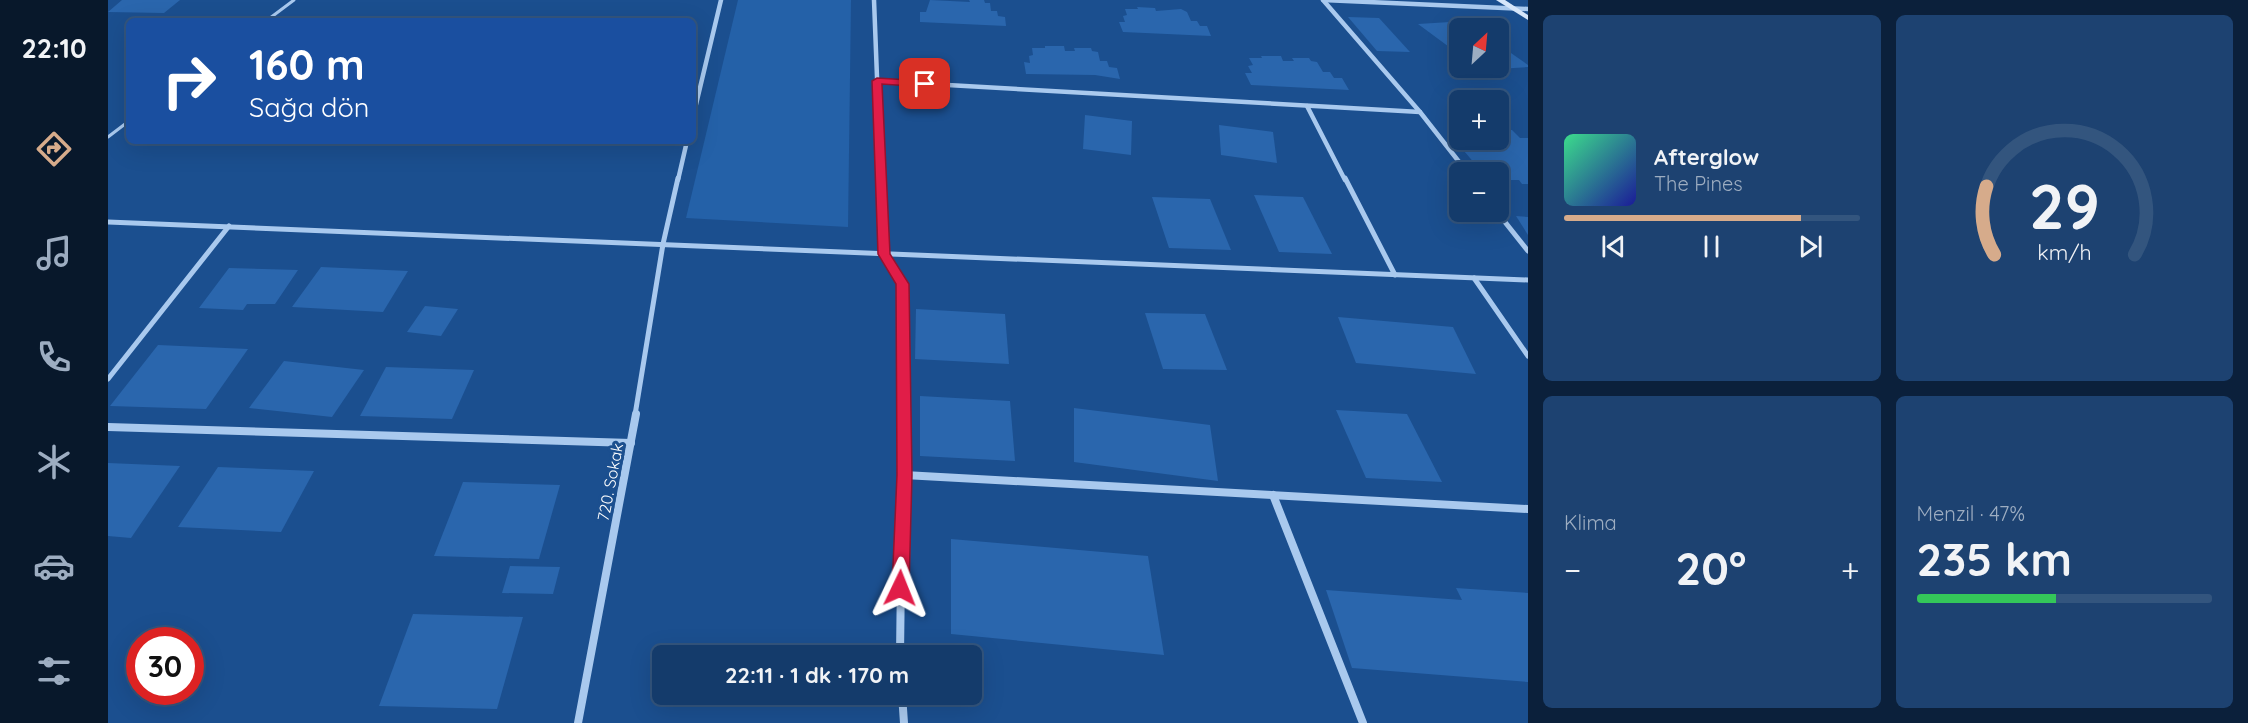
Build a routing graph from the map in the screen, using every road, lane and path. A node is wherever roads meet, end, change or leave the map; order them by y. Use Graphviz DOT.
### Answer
graph roads {
  1 [pos="294,0"];
  2 [pos="720,0"];
  3 [pos="874,0"];
  4 [pos="1323,0"];
  5 [pos="1500,0"];
  6 [pos="1513,9"];
  7 [pos="1528,9"];
  8 [pos="270,18"];
  9 [pos="1528,18"];
  10 [pos="877,81"];
  11 [pos="696,104"];
  12 [pos="1307,106"];
  13 [pos="1420,112"];
  14 [pos="126,123"];
  15 [pos="108,137"];
  16 [pos="686,144"];
  17 [pos="1459,162"];
  18 [pos="108,222"];
  19 [pos="1505,222"];
  20 [pos="229,226"];
  21 [pos="663,244"];
  22 [pos="1528,251"];
  23 [pos="884,254"];
  24 [pos="1395,275"];
  25 [pos="1474,278"];
  26 [pos="1528,280"];
  27 [pos="1528,356"];
  28 [pos="108,379"];
  29 [pos="108,427"];
  30 [pos="631,443"];
  31 [pos="904,475"];
  32 [pos="1274,495"];
  33 [pos="1528,509"];
  34 [pos="900,645"];
  35 [pos="903,705"];
  36 [pos="578,723"];
  37 [pos="904,723"];
  38 [pos="1363,723"];
  1 -- 8 [label="lane"];
  2 -- 11 [label="street"];
  3 -- 10 [label="street"];
  4 -- 6 [label="street"];
  4 -- 13 [label="street"];
  5 -- 6 [label="main road"];
  6 -- 7 [label="street"];
  6 -- 9 [label="main road"];
  10 -- 12 [label="street"];
  10 -- 23 [label="street"];
  12 -- 13 [label="street"];
  12 -- 24 [label="street"];
  13 -- 17 [label="street"];
  14 -- 15 [label="lane"];
  16 -- 21 [label="street, 720. Sokak"];
  18 -- 20 [label="street"];
  19 -- 22 [label="street"];
  20 -- 21 [label="street"];
  20 -- 28 [label="street"];
  21 -- 23 [label="street"];
  21 -- 30 [label="street, 720. Sokak"];
  23 -- 24 [label="street"];
  23 -- 31 [label="street"];
  24 -- 25 [label="street"];
  25 -- 26 [label="street"];
  25 -- 27 [label="street"];
  29 -- 30 [label="street"];
  30 -- 36 [label="street, 720. Sokak"];
  31 -- 32 [label="street"];
  31 -- 34 [label="street"];
  32 -- 33 [label="street"];
  32 -- 38 [label="street"];
  35 -- 37 [label="street"];
}
